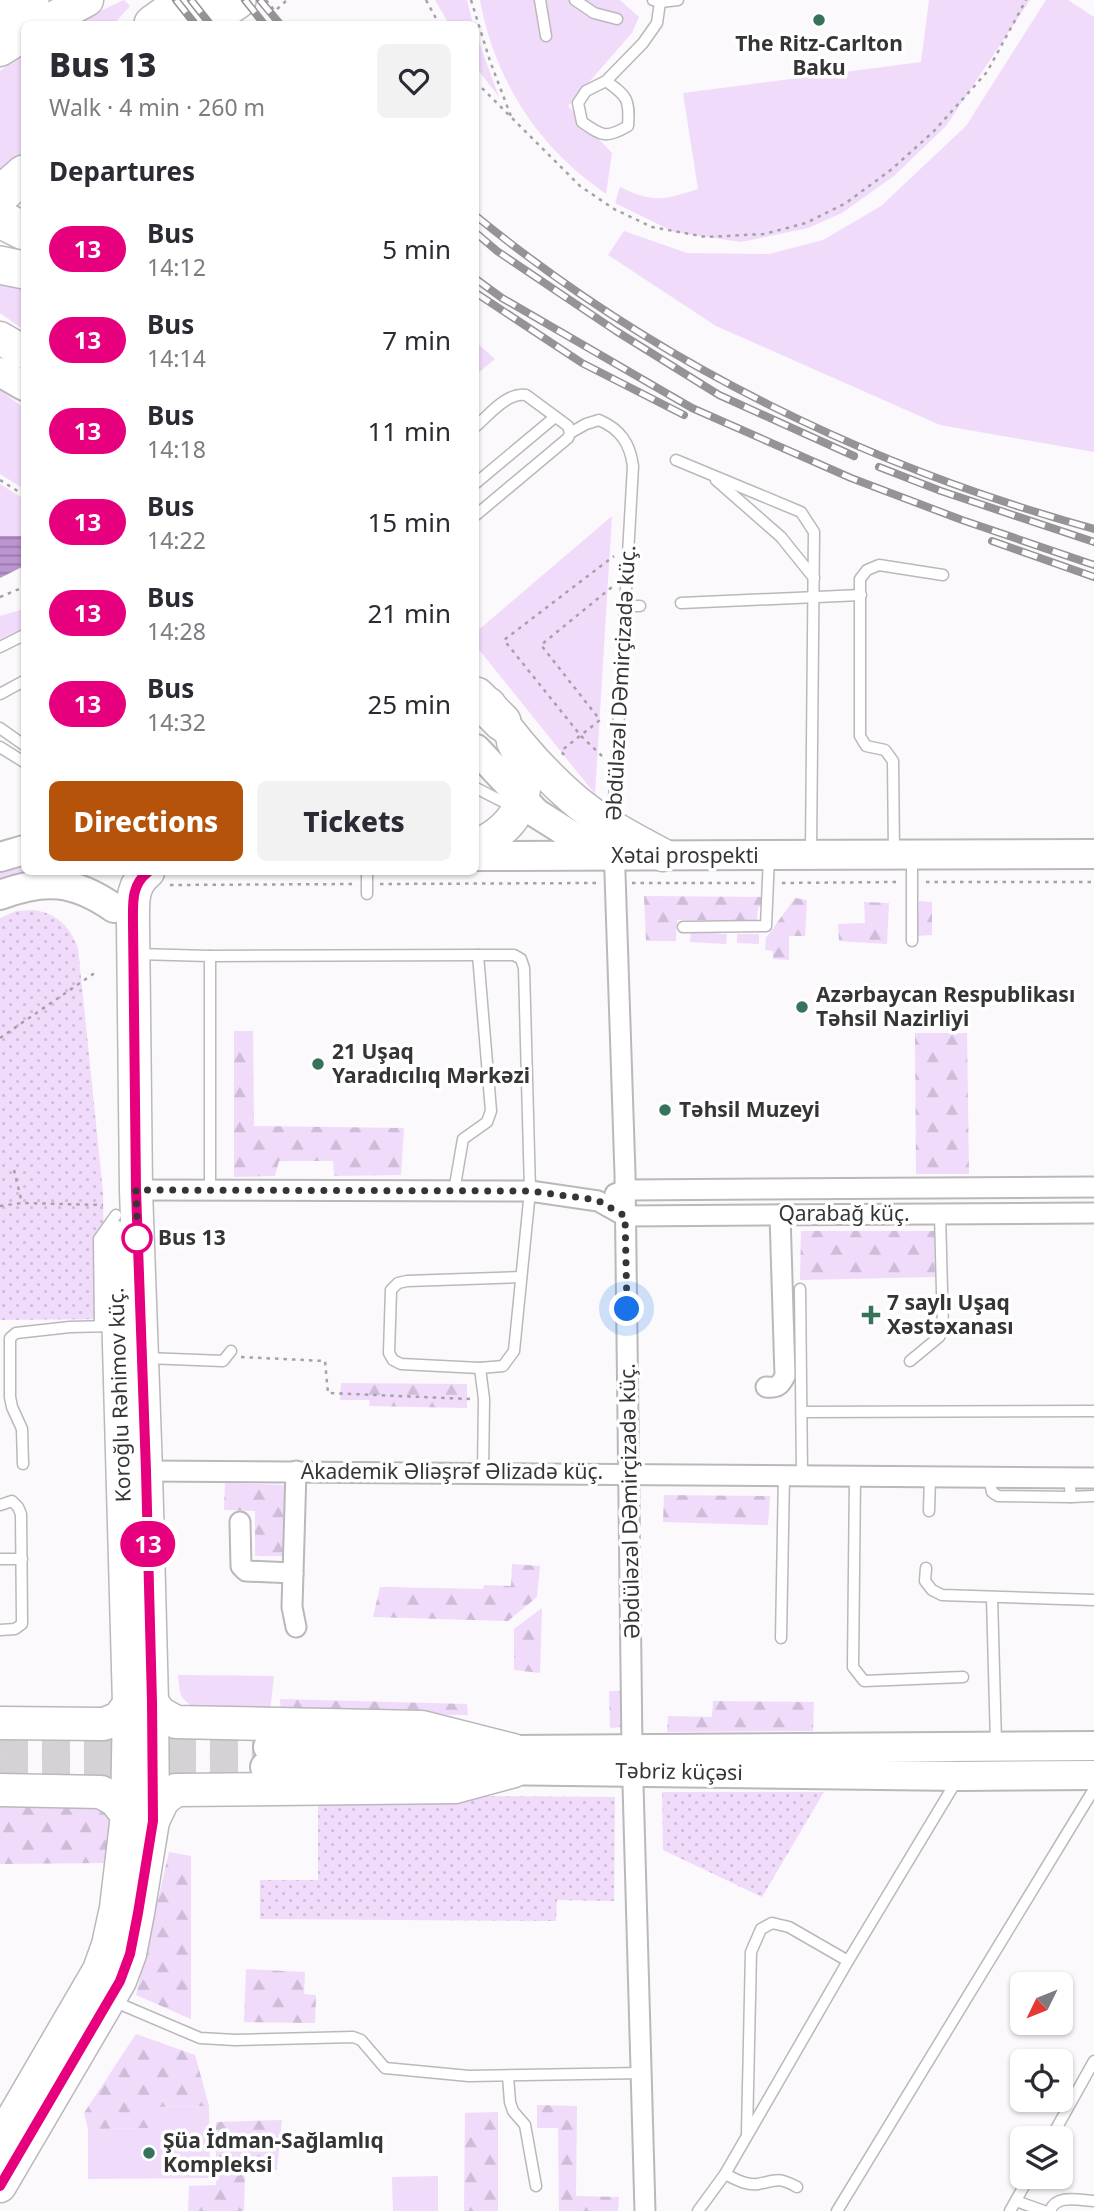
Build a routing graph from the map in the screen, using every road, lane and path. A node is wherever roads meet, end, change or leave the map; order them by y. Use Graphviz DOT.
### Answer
graph roads {
  1 [pos="30,0"];
  2 [pos="86,0"];
  3 [pos="158,0"];
  4 [pos="187,0"];
  5 [pos="206,0"];
  6 [pos="237,0"];
  7 [pos="267,0"];
  8 [pos="287,0"];
  9 [pos="426,0"];
  10 [pos="471,0"];
  11 [pos="540,0"];
  12 [pos="575,0"];
  13 [pos="678,0"];
  14 [pos="1026,0"];
  15 [pos="657,1"];
  16 [pos="0,15"];
  17 [pos="617,19"];
  18 [pos="48,21"];
  19 [pos="137,21"];
  20 [pos="157,21"];
  21 [pos="182,21"];
  22 [pos="206,21"];
  23 [pos="437,21"];
  24 [pos="478,21"];
  25 [pos="479,26"];
  26 [pos="546,36"];
  27 [pos="21,37"];
  28 [pos="0,50"];
  29 [pos="606,81"];
  30 [pos="479,85"];
  31 [pos="513,120"];
  32 [pos="21,177"];
  33 [pos="0,195"];
  34 [pos="0,219"];
  35 [pos="21,230"];
  36 [pos="0,265"];
  37 [pos="21,269"];
  38 [pos="0,338"];
  39 [pos="21,348"];
  40 [pos="0,372"];
  41 [pos="21,384"];
  42 [pos="555,417"];
  43 [pos="479,423"];
  44 [pos="570,433"];
  45 [pos="676,460"];
  46 [pos="709,474"];
  47 [pos="0,480"];
  48 [pos="479,480"];
  49 [pos="21,493"];
  50 [pos="479,512"];
  51 [pos="628,545"];
  52 [pos="626,575"];
  53 [pos="943,575"];
  54 [pos="814,578"];
  55 [pos="21,588"];
  56 [pos="860,595"];
  57 [pos="814,596"];
  58 [pos="0,597"];
  59 [pos="681,603"];
  60 [pos="624,606"];
  61 [pos="640,606"];
  62 [pos="21,636"];
  63 [pos="0,647"];
  64 [pos="21,683"];
  65 [pos="479,689"];
  66 [pos="0,694"];
  67 [pos="479,699"];
  68 [pos="502,722"];
  69 [pos="0,728"];
  70 [pos="21,734"];
  71 [pos="581,736"];
  72 [pos="12,738"];
  73 [pos="21,743"];
  74 [pos="0,747"];
  75 [pos="479,752"];
  76 [pos="21,760"];
  77 [pos="567,760"];
  78 [pos="615,768"];
  79 [pos="479,789"];
  80 [pos="520,805"];
  81 [pos="614,841"];
  82 [pos="479,844"];
  83 [pos="21,851"];
  84 [pos="1094,854"];
  85 [pos="663,855"];
  86 [pos="811,855"];
  87 [pos="903,855"];
  88 [pos="479,856"];
  89 [pos="769,856"];
  90 [pos="0,857"];
  91 [pos="116,875"];
  92 [pos="145,875"];
  93 [pos="367,875"];
  94 [pos="367,894"];
  95 [pos="0,895"];
  96 [pos="114,908"];
  97 [pos="683,927"];
  98 [pos="912,941"];
  99 [pos="133,954"];
  100 [pos="478,955"];
  101 [pos="210,956"];
  102 [pos="96,972"];
  103 [pos="0,1038"];
  104 [pos="14,1170"];
  105 [pos="1094,1187"];
  106 [pos="136,1190"];
  107 [pos="625,1190"];
  108 [pos="210,1191"];
  109 [pos="454,1191"];
  110 [pos="530,1191"];
  111 [pos="597,1200"];
  112 [pos="22,1203"];
  113 [pos="0,1206"];
  114 [pos="110,1210"];
  115 [pos="1094,1213"];
  116 [pos="940,1214"];
  117 [pos="780,1215"];
  118 [pos="625,1216"];
  119 [pos="521,1277"];
  120 [pos="800,1289"];
  121 [pos="109,1326"];
  122 [pos="230,1354"];
  123 [pos="142,1358"];
  124 [pos="910,1361"];
  125 [pos="481,1368"];
  126 [pos="766,1387"];
  127 [pos="484,1399"];
  128 [pos="1094,1411"];
  129 [pos="802,1412"];
  130 [pos="23,1464"];
  131 [pos="146,1471"];
  132 [pos="296,1471"];
  133 [pos="483,1473"];
  134 [pos="630,1474"];
  135 [pos="793,1475"];
  136 [pos="855,1476"];
  137 [pos="930,1477"];
  138 [pos="1094,1478"];
  139 [pos="1070,1487"];
  140 [pos="1094,1496"];
  141 [pos="0,1506"];
  142 [pos="929,1511"];
  143 [pos="240,1522"];
  144 [pos="0,1559"];
  145 [pos="22,1559"];
  146 [pos="926,1568"];
  147 [pos="293,1573"];
  148 [pos="992,1597"];
  149 [pos="1094,1600"];
  150 [pos="296,1627"];
  151 [pos="0,1630"];
  152 [pos="781,1637"];
  153 [pos="963,1677"];
  154 [pos="141,1703"];
  155 [pos="0,1723"];
  156 [pos="996,1746"];
  157 [pos="1094,1746"];
  158 [pos="266,1757"];
  159 [pos="514,1760"];
  160 [pos="633,1760"];
  161 [pos="1094,1775"];
  162 [pos="959,1776"];
  163 [pos="1094,1789"];
  164 [pos="0,1790"];
  165 [pos="140,1818"];
  166 [pos="848,1961"];
  167 [pos="110,2000"];
  168 [pos="1094,2061"];
  169 [pos="642,2073"];
  170 [pos="508,2076"];
  171 [pos="1058,2126"];
  172 [pos="747,2134"];
  173 [pos="0,2140"];
  174 [pos="724,2174"];
  175 [pos="0,2186"];
  176 [pos="536,2186"];
  177 [pos="797,2188"];
  178 [pos="1022,2189"];
  179 [pos="1016,2201"];
  180 [pos="1094,2201"];
  181 [pos="645,2211"];
  182 [pos="698,2211"];
  183 [pos="837,2211"];
  184 [pos="1010,2211"];
  185 [pos="1044,2211"];
  186 [pos="1050,2211"];
  1 -- 16 [label="highway"];
  2 -- 18 [label="main road"];
  3 -- 19 [label="highway"];
  4 -- 20 [label="highway"];
  5 -- 21 [label="main road"];
  6 -- 22 [label="highway"];
  7 -- 8 [label="path"];
  9 -- 23 [label="path"];
  10 -- 24 [label="path"];
  11 -- 26 [label="lane"];
  12 -- 17 [label="lane"];
  13 -- 15 [label="lane"];
  14 -- 31 [label="path"];
  15 -- 29 [label="lane"];
  25 -- 31 [label="path"];
  27 -- 28 [label="main road"];
  29 -- 29 [label="lane"];
  30 -- 31 [label="path"];
  32 -- 33 [label="highway"];
  34 -- 35 [label="highway"];
  36 -- 37 [label="highway"];
  38 -- 39 [label="main road"];
  40 -- 41 [label="main road"];
  42 -- 43 [label="lane"];
  42 -- 44 [label="lane"];
  42 -- 48 [label="lane"];
  44 -- 50 [label="lane"];
  44 -- 51 [label="lane, Əbdüləzəl DƏmirçizadə küç."];
  45 -- 46 [label="lane"];
  46 -- 54 [label="lane"];
  46 -- 54 [label="lane"];
  47 -- 49 [label="path"];
  51 -- 52 [label="lane, Əbdüləzəl DƏmirçizadə küç."];
  51 -- 71 [label="path"];
  52 -- 60 [label="lane, Əbdüləzəl DƏmirçizadə küç."];
  52 -- 71 [label="path"];
  53 -- 56 [label="lane"];
  54 -- 57 [label="lane"];
  55 -- 58 [label="path"];
  56 -- 57 [label="lane"];
  56 -- 87 [label="lane"];
  57 -- 59 [label="lane"];
  57 -- 86 [label="lane"];
  60 -- 61 [label="lane"];
  60 -- 78 [label="lane, Əbdüləzəl DƏmirçizadə küç."];
  62 -- 63 [label="lane"];
  64 -- 66 [label="lane"];
  65 -- 68 [label="main road"];
  67 -- 68 [label="highway"];
  68 -- 80 [label="main road"];
  68 -- 81 [label="main road"];
  69 -- 72 [label="lane"];
  70 -- 72 [label="lane"];
  71 -- 77 [label="path"];
  71 -- 78 [label="path"];
  72 -- 73 [label="lane"];
  74 -- 76 [label="lane"];
  75 -- 80 [label="main road"];
  78 -- 81 [label="lane, Əbdüləzəl DƏmirçizadə küç."];
  79 -- 80 [label="lane"];
  80 -- 81 [label="main road"];
  80 -- 82 [label="main road"];
  81 -- 85 [label="main road"];
  81 -- 88 [label="main road, Xətai prospekti"];
  81 -- 107 [label="street, Əbdüləzəl DƏmirçizadə küç."];
  83 -- 90 [label="main road"];
  84 -- 87 [label="main road, Xətai prospekti"];
  85 -- 89 [label="main road, Xətai prospekti"];
  86 -- 87 [label="main road, Xətai prospekti"];
  86 -- 89 [label="main road, Xətai prospekti"];
  87 -- 98 [label="lane"];
  89 -- 97 [label="lane"];
  91 -- 96 [label="main road, Koroğlu Rəhimov küç."];
  92 -- 99 [label="main road, Koroğlu Rəhimov küç."];
  93 -- 94 [label="lane"];
  95 -- 96 [label="main road"];
  96 -- 114 [label="main road, Koroğlu Rəhimov küç."];
  99 -- 101 [label="lane"];
  99 -- 106 [label="main road, Koroğlu Rəhimov küç."];
  100 -- 101 [label="lane"];
  100 -- 109 [label="lane"];
  100 -- 110 [label="lane"];
  101 -- 108 [label="lane"];
  102 -- 103 [label="path"];
  104 -- 112 [label="path"];
  105 -- 107 [label="street, Qarabağ küç."];
  106 -- 108 [label="street, Qarabağ küç."];
  106 -- 123 [label="main road, Koroğlu Rəhimov küç."];
  107 -- 111 [label="street, Qarabağ küç."];
  107 -- 118 [label="street, Əbdüləzəl DƏmirçizadə küç."];
  108 -- 109 [label="street, Qarabağ küç."];
  109 -- 110 [label="street, Qarabağ küç."];
  110 -- 111 [label="street, Qarabağ küç."];
  110 -- 119 [label="lane"];
  111 -- 118 [label="street, Qarabağ küç."];
  112 -- 113 [label="path"];
  112 -- 114 [label="path"];
  114 -- 121 [label="main road, Koroğlu Rəhimov küç."];
  115 -- 116 [label="street, Qarabağ küç."];
  116 -- 117 [label="street, Qarabağ küç."];
  116 -- 124 [label="lane"];
  117 -- 118 [label="street, Qarabağ küç."];
  117 -- 126 [label="street"];
  118 -- 134 [label="street, Əbdüləzəl DƏmirçizadə küç."];
  119 -- 125 [label="lane"];
  119 -- 125 [label="lane"];
  120 -- 129 [label="lane"];
  121 -- 130 [label="lane"];
  121 -- 154 [label="main road, Koroğlu Rəhimov küç."];
  122 -- 123 [label="lane"];
  122 -- 127 [label="path"];
  123 -- 131 [label="main road, Koroğlu Rəhimov küç."];
  125 -- 127 [label="lane"];
  127 -- 133 [label="lane"];
  128 -- 129 [label="lane"];
  129 -- 135 [label="lane"];
  131 -- 132 [label="street, Akademik Əliəşrəf Əlizadə küç."];
  131 -- 154 [label="main road, Koroğlu Rəhimov küç."];
  132 -- 133 [label="street, Akademik Əliəşrəf Əlizadə küç."];
  132 -- 147 [label="street"];
  133 -- 134 [label="street, Akademik Əliəşrəf Əlizadə küç."];
  134 -- 135 [label="street, Akademik Əliəşrəf Əlizadə küç."];
  134 -- 160 [label="street, Əbdüləzəl DƏmirçizadə küç."];
  135 -- 136 [label="street, Akademik Əliəşrəf Əlizadə küç."];
  135 -- 152 [label="lane"];
  136 -- 137 [label="street, Akademik Əliəşrəf Əlizadə küç."];
  136 -- 153 [label="lane"];
  137 -- 139 [label="street, Akademik Əliəşrəf Əlizadə küç."];
  137 -- 142 [label="lane"];
  138 -- 139 [label="street, Akademik Əliəşrəf Əlizadə küç."];
  139 -- 140 [label="lane"];
  141 -- 145 [label="lane"];
  143 -- 147 [label="street"];
  144 -- 145 [label="lane"];
  145 -- 151 [label="lane"];
  146 -- 148 [label="lane"];
  147 -- 150 [label="street"];
  148 -- 149 [label="lane"];
  148 -- 156 [label="lane"];
  154 -- 155 [label="main road"];
  154 -- 159 [label="main road"];
  154 -- 165 [label="main road, Koroğlu Rəhimov küç."];
  156 -- 157 [label="main road, Təbriz küçəsi"];
  156 -- 160 [label="main road, Təbriz küçəsi"];
  158 -- 159 [label="main road, Təbriz küçəsi"];
  159 -- 160 [label="main road, Təbriz küçəsi"];
  159 -- 165 [label="main road"];
  160 -- 162 [label="main road, Təbriz küçəsi"];
  160 -- 169 [label="street, Əbdüləzəl DƏmirçizadə küç."];
  161 -- 162 [label="main road, Təbriz küçəsi"];
  162 -- 166 [label="lane"];
  163 -- 183 [label="lane"];
  164 -- 165 [label="main road"];
  165 -- 167 [label="main road, Koroğlu Rəhimov küç."];
  165 -- 173 [label="main road, Koroğlu Rəhimov küç."];
  166 -- 172 [label="lane"];
  166 -- 172 [label="lane"];
  167 -- 170 [label="lane"];
  167 -- 175 [label="main road, Koroğlu Rəhimov küç."];
  168 -- 171 [label="lane"];
  169 -- 170 [label="lane"];
  169 -- 181 [label="street, Əbdüləzəl DƏmirçizadə küç."];
  170 -- 176 [label="lane"];
  172 -- 174 [label="lane"];
  174 -- 177 [label="lane"];
  174 -- 182 [label="lane"];
  178 -- 179 [label="lane"];
  179 -- 184 [label="lane"];
  179 -- 185 [label="lane"];
  180 -- 186 [label="lane"];
}
